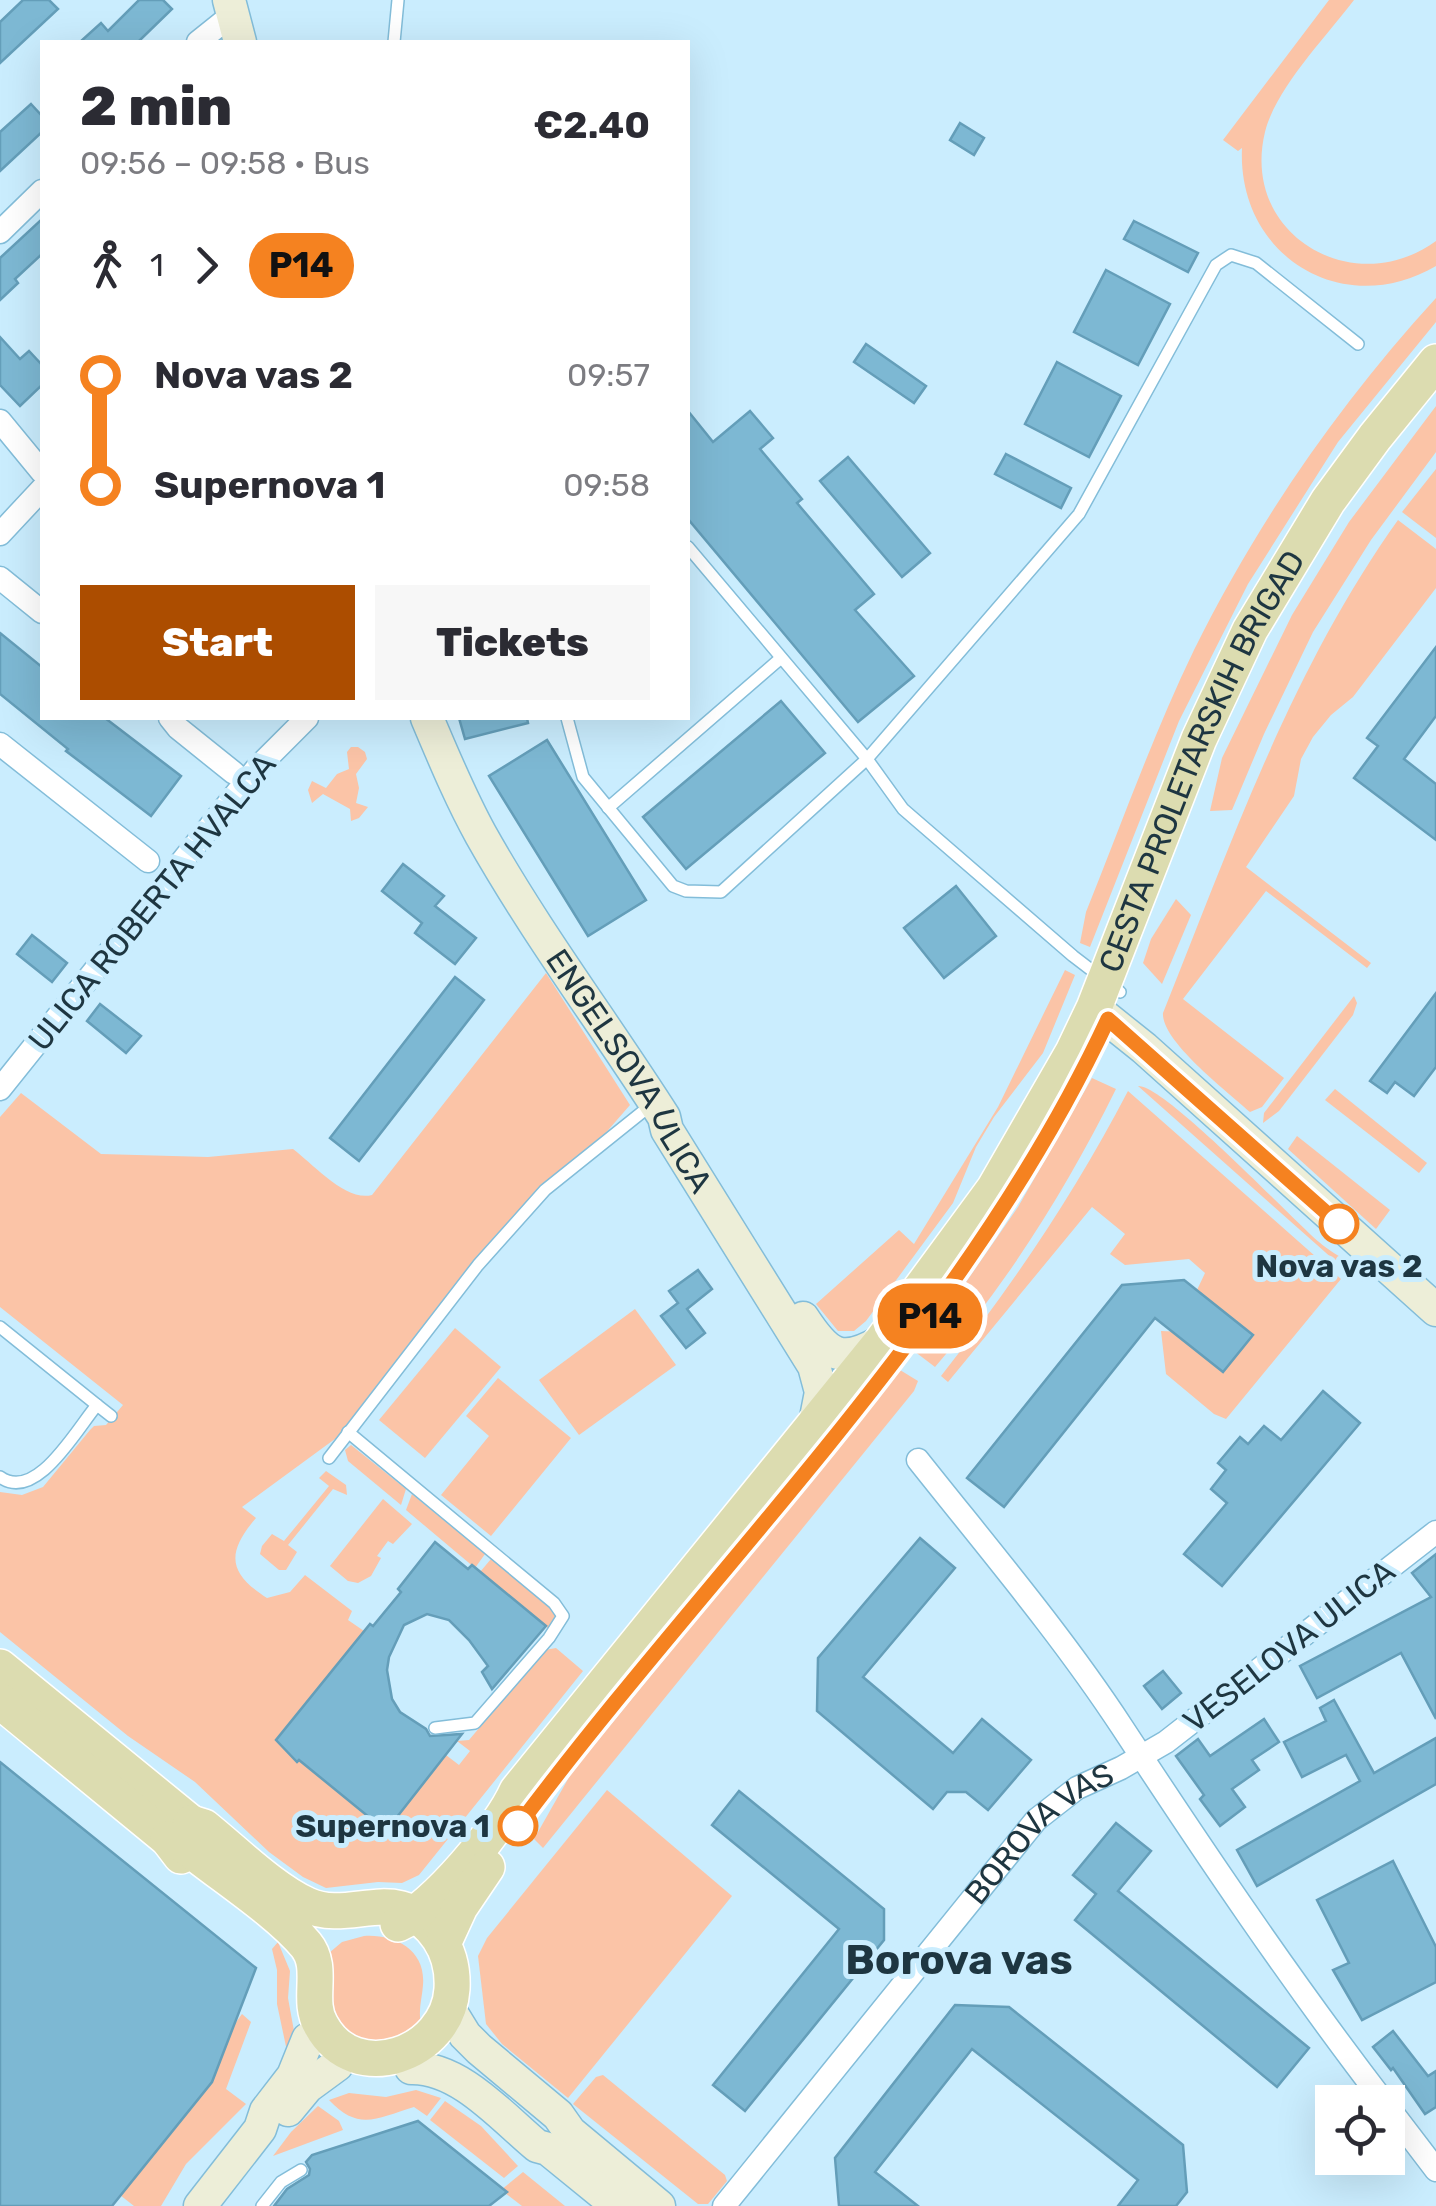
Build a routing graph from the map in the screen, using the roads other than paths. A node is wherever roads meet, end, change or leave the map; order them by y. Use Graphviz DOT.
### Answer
graph roads {
  1 [pos="398,0"];
  2 [pos="234,19"];
  3 [pos="201,40"];
  4 [pos="394,40"];
  5 [pos="40,193"];
  6 [pos="0,232"];
  7 [pos="1358,344"];
  8 [pos="1436,362"];
  9 [pos="1436,393"];
  10 [pos="0,421"];
  11 [pos="40,470"];
  12 [pos="40,491"];
  13 [pos="0,534"];
  14 [pos="690,549"];
  15 [pos="0,578"];
  16 [pos="40,610"];
  17 [pos="781,658"];
  18 [pos="172,720"];
  19 [pos="305,720"];
  20 [pos="428,720"];
  21 [pos="568,720"];
  22 [pos="0,744"];
  23 [pos="867,759"];
  24 [pos="234,773"];
  25 [pos="608,808"];
  26 [pos="148,860"];
  27 [pos="1107,1000"];
  28 [pos="0,1088"];
  29 [pos="660,1110"];
  30 [pos="1436,1310"];
  31 [pos="0,1327"];
  32 [pos="882,1341"];
  33 [pos="97,1405"];
  34 [pos="111,1416"];
  35 [pos="815,1423"];
  36 [pos="348,1432"];
  37 [pos="330,1458"];
  38 [pos="918,1460"];
  39 [pos="0,1477"];
  40 [pos="1436,1532"];
  41 [pos="0,1667"];
  42 [pos="0,1701"];
  43 [pos="435,1728"];
  44 [pos="1140,1758"];
  45 [pos="179,1831"];
  46 [pos="405,1916"];
  47 [pos="319,1940"];
  48 [pos="443,1944"];
  49 [pos="429,2038"];
  50 [pos="308,2039"];
  51 [pos="347,2060"];
  52 [pos="1371,2085"];
  53 [pos="260,2130"];
  54 [pos="1405,2130"];
  55 [pos="559,2140"];
  56 [pos="300,2170"];
  57 [pos="1436,2170"];
  58 [pos="204,2204"];
  59 [pos="262,2206"];
  60 [pos="618,2206"];
  61 [pos="659,2206"];
  62 [pos="724,2206"];
  1 -- 4 [label="lane"];
  2 -- 3 [label="street"];
  5 -- 6 [label="street"];
  7 -- 23 [label="lane"];
  8 -- 27 [label="main road, CESTA PROLETARSKIH BRIGAD"];
  9 -- 27 [label="main road, CESTA PROLETARSKIH BRIGAD"];
  10 -- 11 [label="street"];
  12 -- 13 [label="street"];
  14 -- 17 [label="lane"];
  15 -- 16 [label="street"];
  17 -- 23 [label="lane"];
  17 -- 25 [label="lane"];
  18 -- 24 [label="street"];
  19 -- 28 [label="street, ULICA ROBERTA HVALCA"];
  20 -- 29 [label="street, ENGELSOVA ULICA"];
  21 -- 25 [label="lane"];
  22 -- 26 [label="street"];
  23 -- 25 [label="lane"];
  23 -- 27 [label="lane"];
  27 -- 30 [label="street"];
  27 -- 32 [label="main road, CESTA PROLETARSKIH BRIGAD"];
  27 -- 48 [label="main road, CESTA PROLETARSKIH BRIGAD"];
  29 -- 32 [label="street"];
  29 -- 35 [label="street, ENGELSOVA ULICA"];
  29 -- 36 [label="lane"];
  31 -- 33 [label="lane"];
  32 -- 35 [label="main road, CESTA PROLETARSKIH BRIGAD"];
  33 -- 34 [label="lane"];
  33 -- 39 [label="lane"];
  35 -- 46 [label="main road, CESTA PROLETARSKIH BRIGAD"];
  36 -- 37 [label="lane"];
  36 -- 43 [label="lane"];
  38 -- 44 [label="street"];
  40 -- 44 [label="street, VESELOVA ULICA"];
  41 -- 45 [label="main road"];
  42 -- 45 [label="main road"];
  44 -- 52 [label="street"];
  44 -- 62 [label="street, BOROVA VAS"];
  45 -- 47 [label="main road"];
  45 -- 47 [label="main road"];
  46 -- 47 [label="main road"];
  46 -- 48 [label="main road"];
  46 -- 49 [label="main road"];
  47 -- 50 [label="main road"];
  47 -- 51 [label="main road"];
  48 -- 49 [label="main road"];
  49 -- 51 [label="main road"];
  49 -- 55 [label="street"];
  49 -- 55 [label="street"];
  50 -- 51 [label="main road"];
  50 -- 53 [label="street"];
  51 -- 53 [label="street"];
  53 -- 58 [label="street"];
  54 -- 57 [label="street"];
  55 -- 60 [label="street"];
  55 -- 61 [label="street"];
  56 -- 59 [label="lane"];
}
